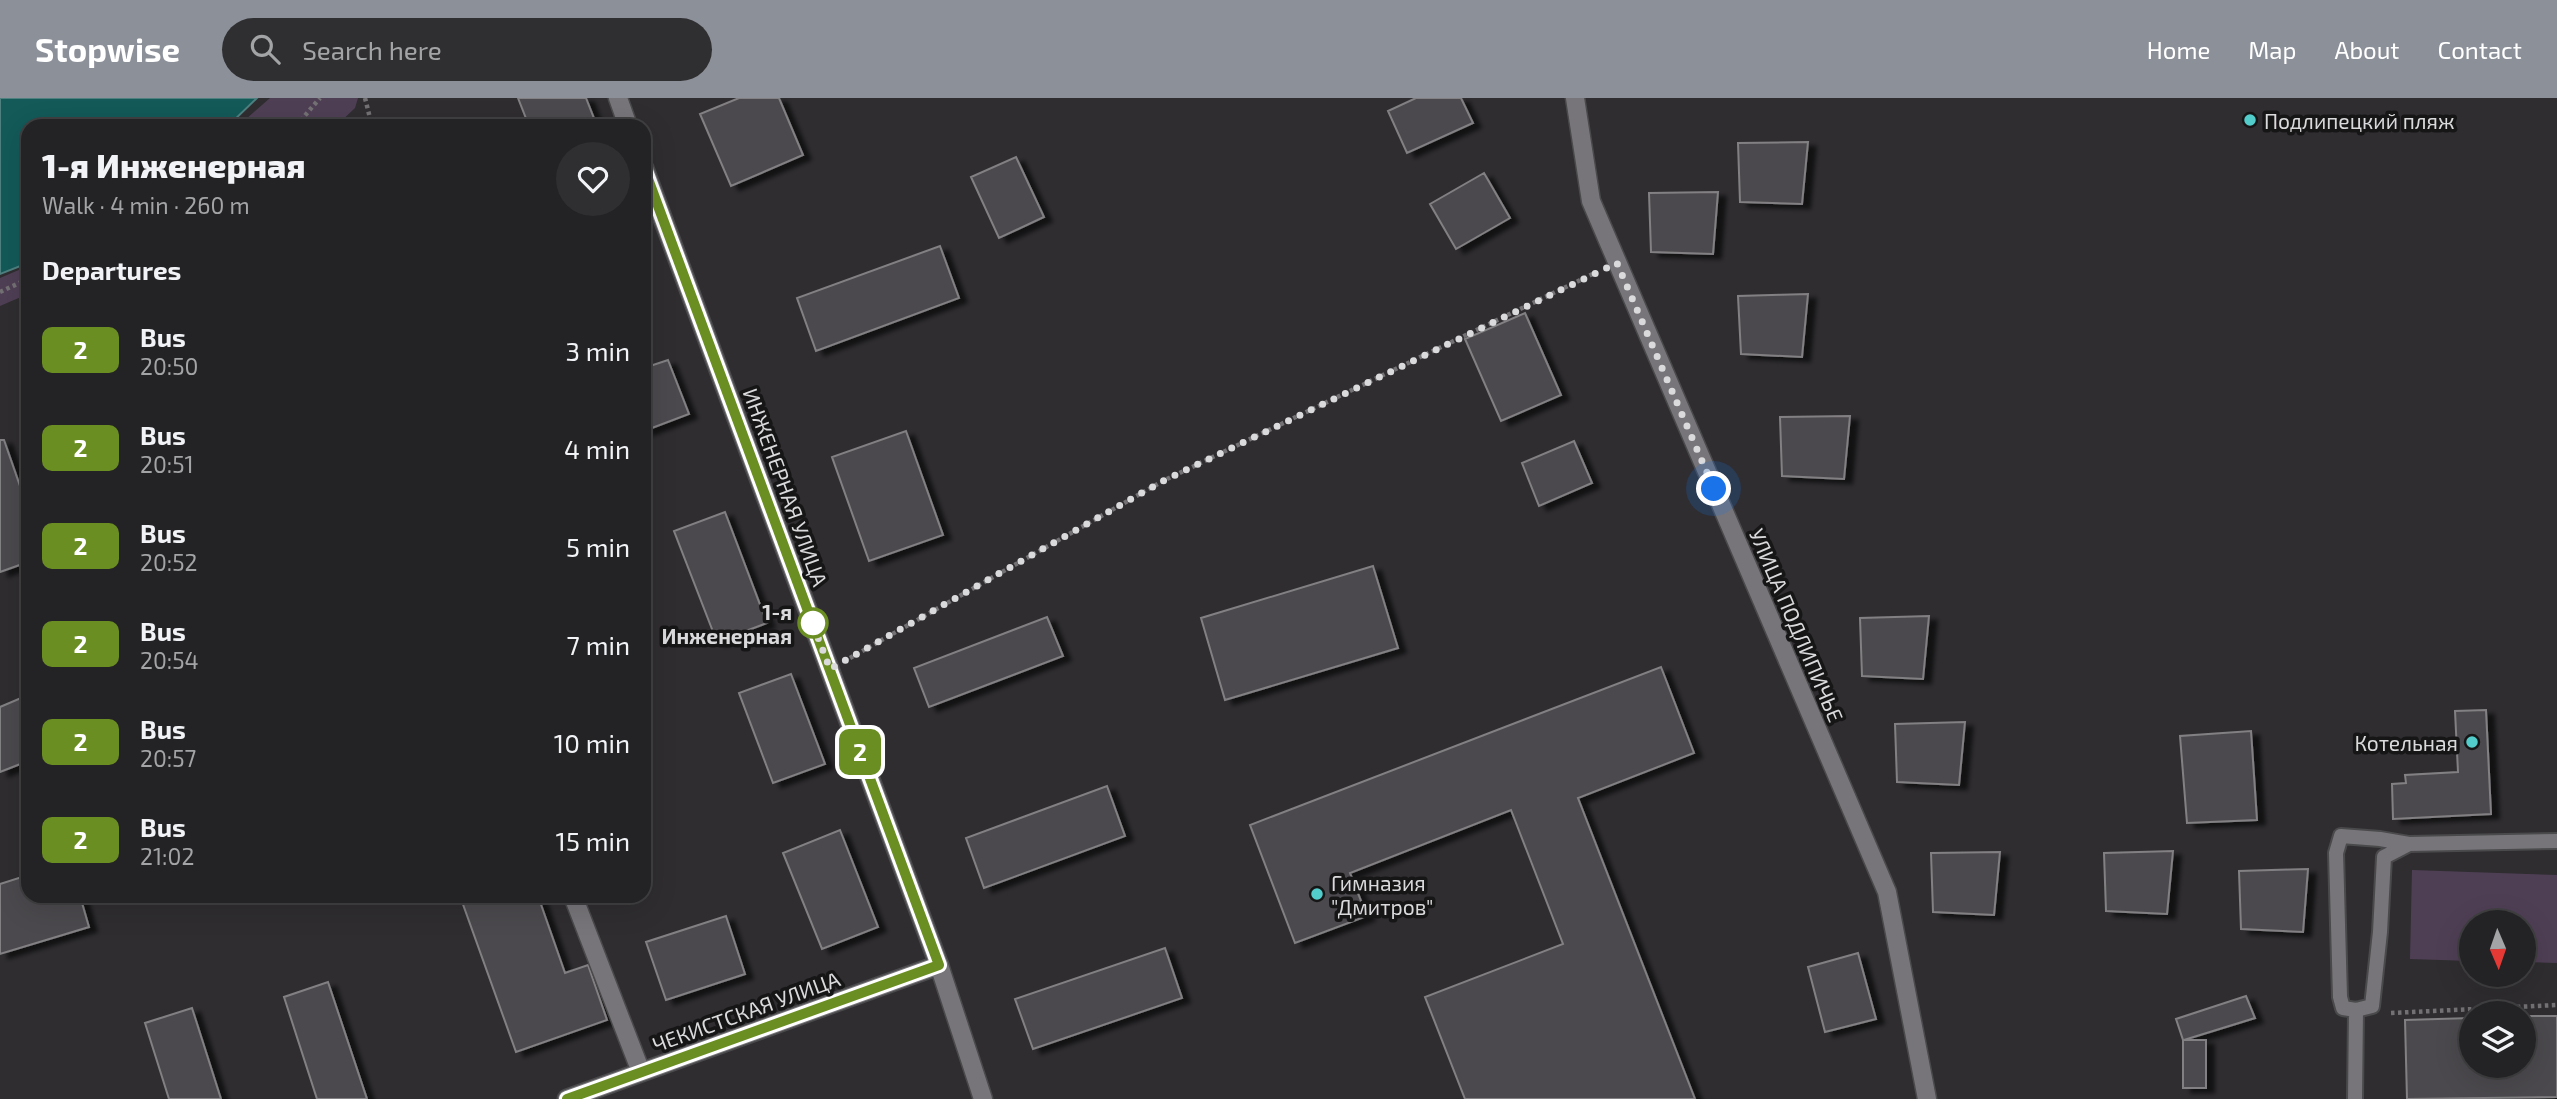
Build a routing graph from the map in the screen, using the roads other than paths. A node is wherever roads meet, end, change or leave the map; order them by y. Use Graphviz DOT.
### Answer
graph roads {
  1 [pos="618,98"];
  2 [pos="1575,98"];
  3 [pos="626,119"];
  4 [pos="651,187"];
  5 [pos="2557,841"];
  6 [pos="2409,844"];
  7 [pos="576,903"];
  8 [pos="939,965"];
  9 [pos="2356,1016"];
  10 [pos="641,1072"];
  11 [pos="567,1099"];
  12 [pos="983,1099"];
  13 [pos="1927,1099"];
  14 [pos="2355,1099"];
  1 -- 3 [label="street"];
  2 -- 13 [label="street, УЛИЦА ПОДЛИПИЧЬЕ"];
  4 -- 8 [label="street, ИНЖЕНЕРНАЯ УЛИЦА"];
  5 -- 6 [label="lane"];
  6 -- 9 [label="lane"];
  6 -- 9 [label="lane"];
  7 -- 10 [label="street"];
  8 -- 10 [label="street, ЧЕКИСТСКАЯ УЛИЦА"];
  8 -- 12 [label="street, ИНЖЕНЕРНАЯ УЛИЦА"];
  9 -- 14 [label="lane"];
  10 -- 11 [label="street, ЧЕКИСТСКАЯ УЛИЦА"];
}
